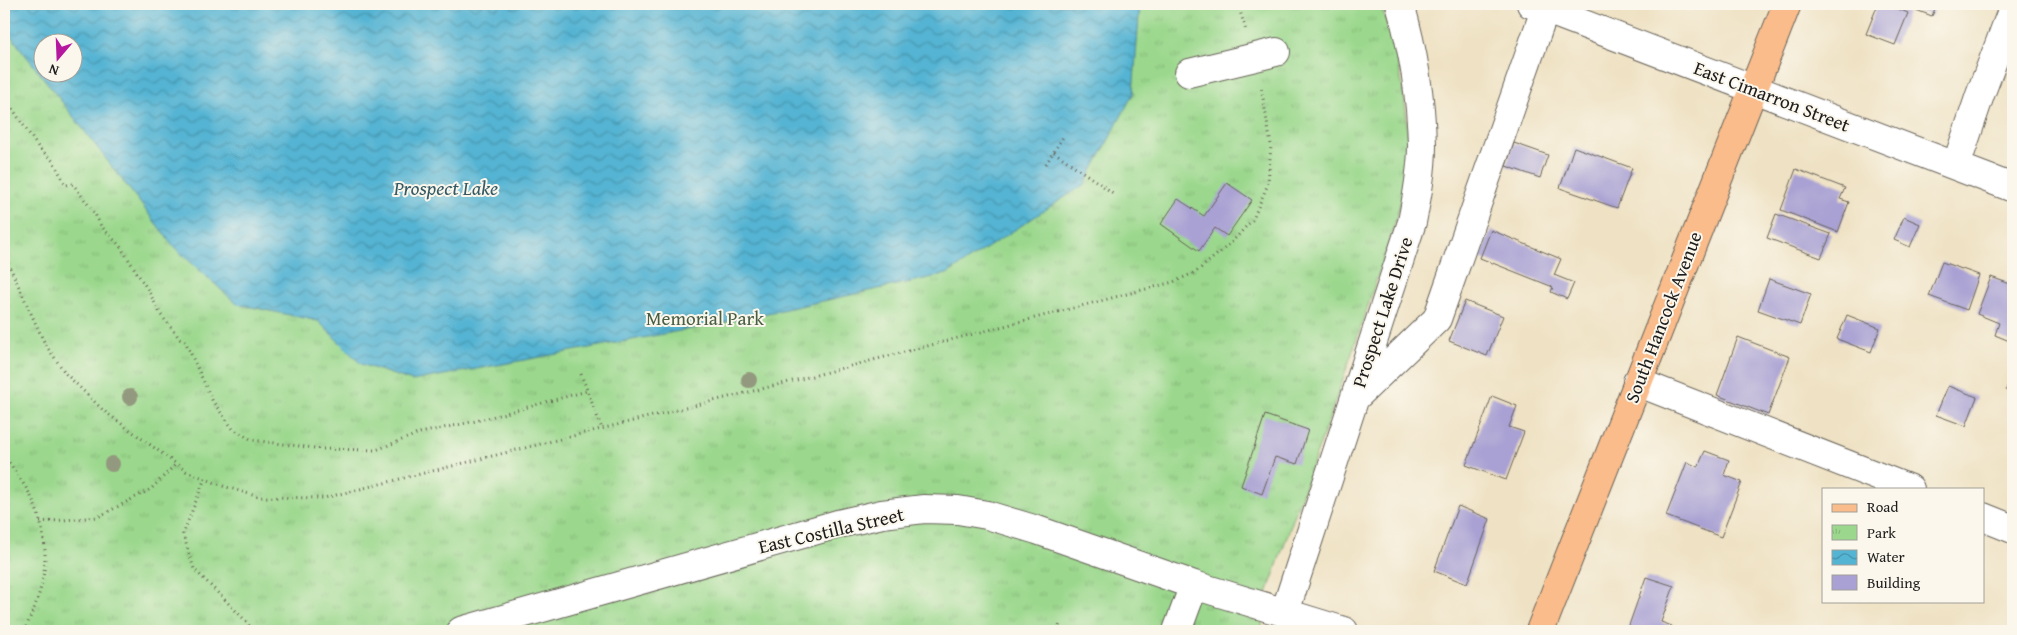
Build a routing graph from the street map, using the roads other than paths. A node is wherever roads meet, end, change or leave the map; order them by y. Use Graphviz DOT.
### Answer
graph roads {
  1 [pos="1400,4"];
  2 [pos="1787,4"];
  3 [pos="1541,6"];
  4 [pos="2013,8"];
  5 [pos="1265,54"];
  6 [pos="1189,73"];
  7 [pos="1752,88"];
  8 [pos="1956,166"];
  9 [pos="2013,188"];
  10 [pos="1638,382"];
  11 [pos="1354,399"];
  12 [pos="1907,488"];
  13 [pos="1984,517"];
  14 [pos="2013,529"];
  15 [pos="1194,585"];
  16 [pos="1285,612"];
  17 [pos="460,631"];
  18 [pos="1177,631"];
  19 [pos="1344,631"];
  20 [pos="1540,631"];
  1 -- 11 [label="street, Prospect Lake Drive"];
  2 -- 7 [label="main road, South Hancock Avenue"];
  3 -- 7 [label="street, East Cimarron Street"];
  3 -- 11 [label="street"];
  4 -- 8 [label="street"];
  5 -- 6 [label="street"];
  7 -- 8 [label="street, East Cimarron Street"];
  7 -- 10 [label="main road, South Hancock Avenue"];
  8 -- 9 [label="street, East Cimarron Street"];
  10 -- 12 [label="street"];
  10 -- 20 [label="main road, South Hancock Avenue"];
  11 -- 16 [label="street, Prospect Lake Drive"];
  13 -- 14 [label="street"];
  15 -- 16 [label="street, East Costilla Street"];
  15 -- 17 [label="street, East Costilla Street"];
  15 -- 18 [label="street"];
  16 -- 19 [label="street, East Costilla Street"];
}
